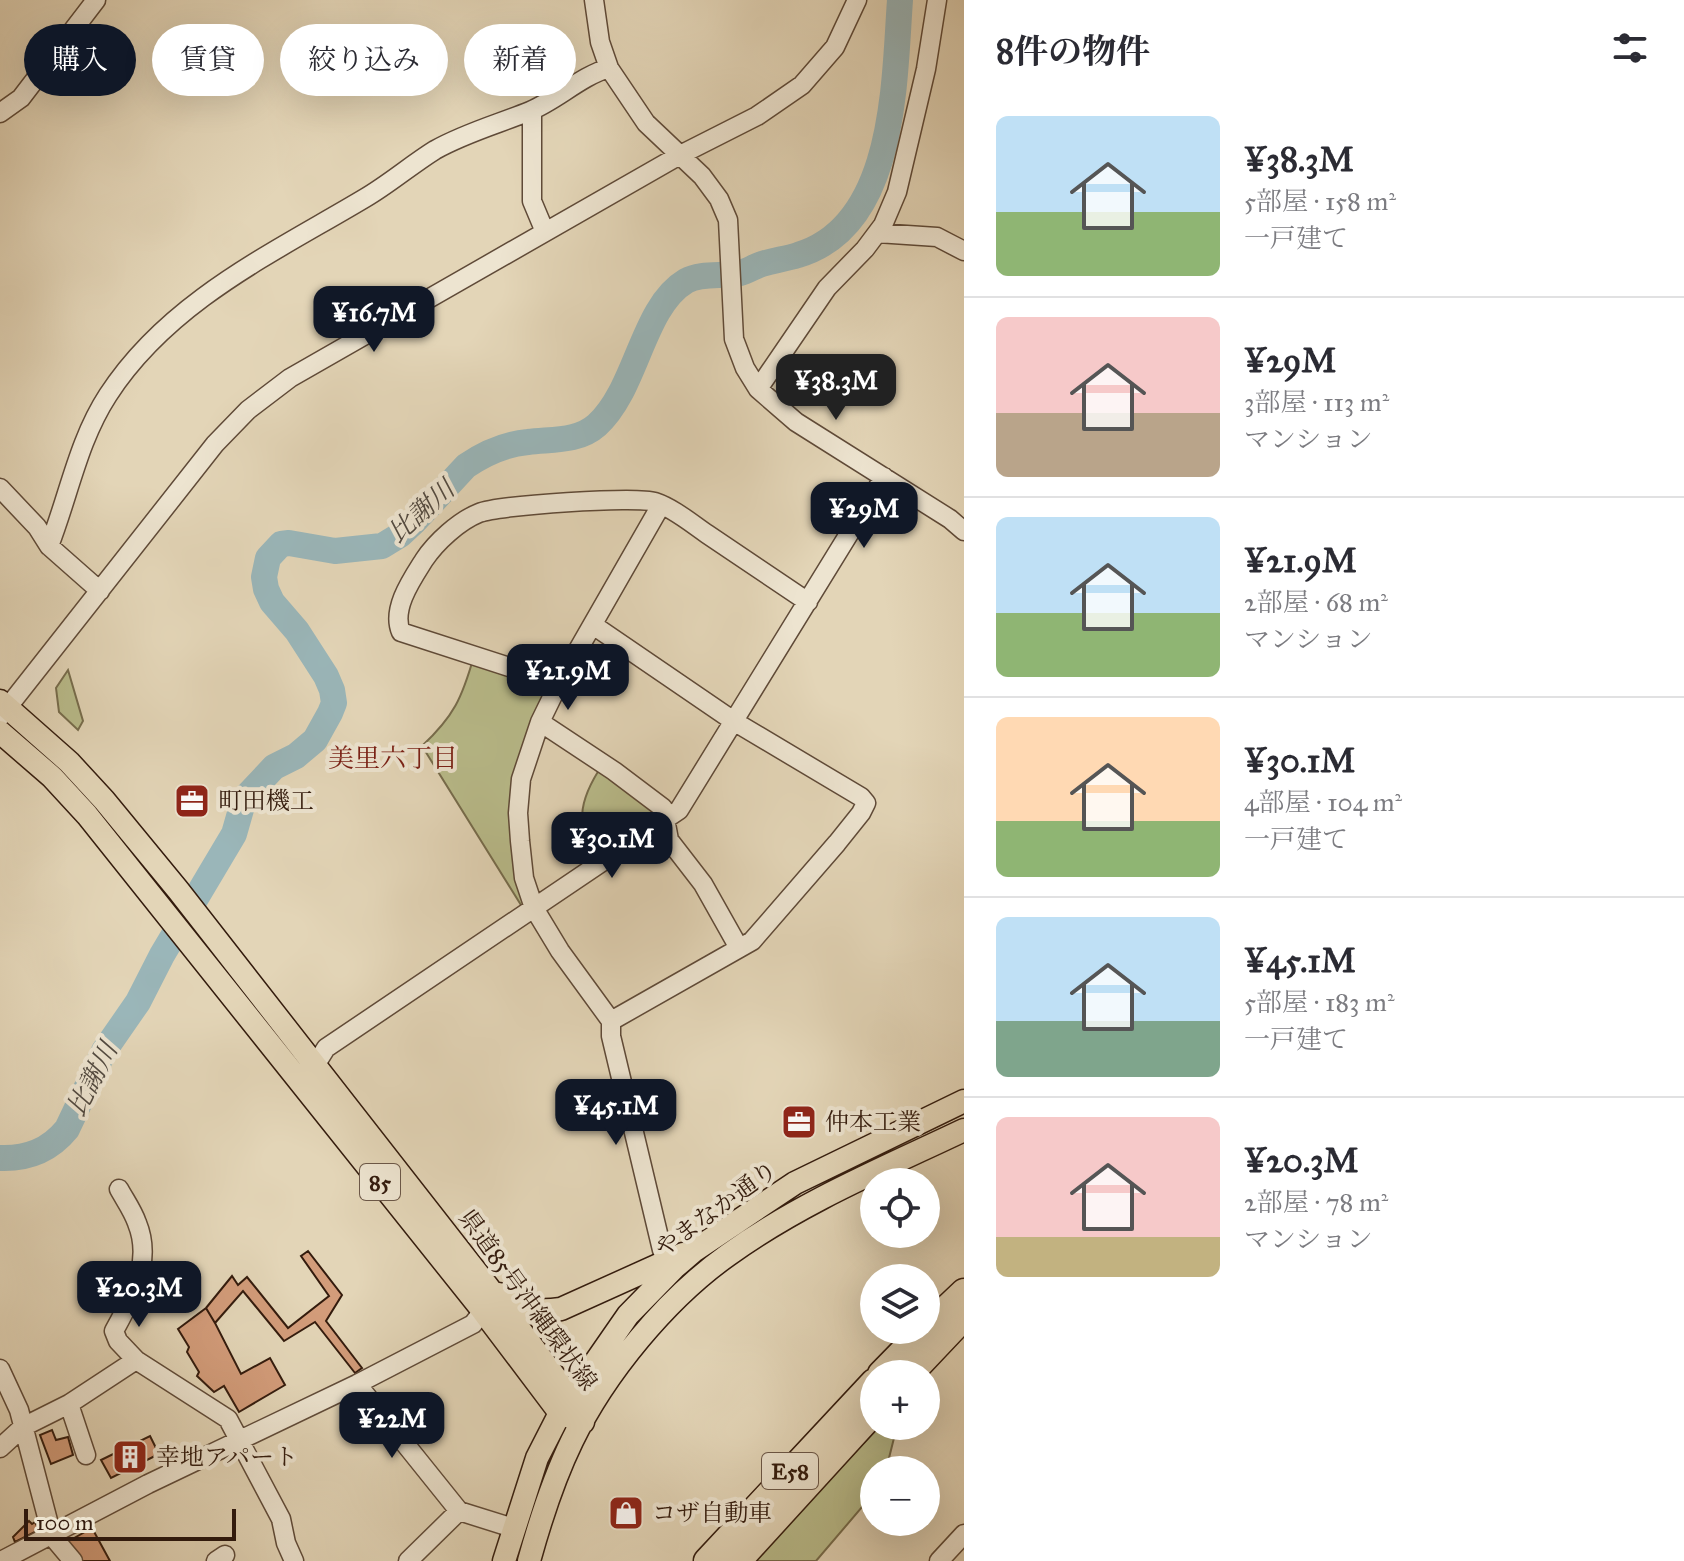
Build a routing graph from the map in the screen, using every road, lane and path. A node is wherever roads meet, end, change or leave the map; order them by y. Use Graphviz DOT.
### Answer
graph roads {
  1 [pos="96,0"];
  2 [pos="594,0"];
  3 [pos="857,0"];
  4 [pos="937,0"];
  5 [pos="609,68"];
  6 [pos="532,111"];
  7 [pos="0,113"];
  8 [pos="680,155"];
  9 [pos="545,232"];
  10 [pos="877,233"];
  11 [pos="964,251"];
  12 [pos="758,389"];
  13 [pos="884,477"];
  14 [pos="0,488"];
  15 [pos="661,505"];
  16 [pos="964,531"];
  17 [pos="49,546"];
  18 [pos="100,591"];
  19 [pos="808,602"];
  20 [pos="593,625"];
  21 [pos="559,683"];
  22 [pos="3,708"];
  23 [pos="540,722"];
  24 [pos="735,722"];
  25 [pos="0,732"];
  26 [pos="666,817"];
  27 [pos="534,908"];
  28 [pos="739,948"];
  29 [pos="611,1021"];
  30 [pos="307,1071"];
  31 [pos="964,1101"];
  32 [pos="964,1130"];
  33 [pos="119,1189"];
  34 [pos="695,1250"];
  35 [pos="668,1259"];
  36 [pos="488,1287"];
  37 [pos="964,1292"];
  38 [pos="483,1311"];
  39 [pos="940,1315"];
  40 [pos="964,1317"];
  41 [pos="910,1344"];
  42 [pos="136,1360"];
  43 [pos="895,1360"];
  44 [pos="923,1360"];
  45 [pos="0,1369"];
  46 [pos="357,1384"];
  47 [pos="860,1397"];
  48 [pos="69,1404"];
  49 [pos="565,1405"];
  50 [pos="583,1422"];
  51 [pos="23,1427"];
  52 [pos="860,1427"];
  53 [pos="240,1441"];
  54 [pos="0,1448"];
  55 [pos="86,1455"];
  56 [pos="459,1511"];
  57 [pos="513,1528"];
  58 [pos="964,1534"];
  59 [pos="52,1536"];
  60 [pos="1,1561"];
  61 [pos="73,1561"];
  62 [pos="294,1561"];
  63 [pos="408,1561"];
  64 [pos="504,1561"];
  65 [pos="529,1561"];
  66 [pos="707,1561"];
  67 [pos="738,1561"];
  68 [pos="939,1561"];
  1 -- 7 [label="street"];
  2 -- 5 [label="street"];
  3 -- 8 [label="street"];
  4 -- 10 [label="street"];
  5 -- 6 [label="street"];
  5 -- 8 [label="street"];
  6 -- 9 [label="street"];
  6 -- 17 [label="street"];
  8 -- 9 [label="street"];
  8 -- 12 [label="street"];
  9 -- 18 [label="street"];
  10 -- 11 [label="street"];
  10 -- 12 [label="street"];
  12 -- 13 [label="street"];
  13 -- 16 [label="street"];
  13 -- 19 [label="street"];
  14 -- 17 [label="street"];
  15 -- 19 [label="street"];
  15 -- 20 [label="street"];
  15 -- 21 [label="street"];
  17 -- 18 [label="street"];
  18 -- 22 [label="street"];
  19 -- 24 [label="street"];
  20 -- 21 [label="street"];
  20 -- 24 [label="street"];
  21 -- 23 [label="street"];
  22 -- 30 [label="main road, 県道85号沖縄環状線 / 85"];
  23 -- 26 [label="street"];
  23 -- 27 [label="street"];
  24 -- 26 [label="street"];
  24 -- 28 [label="street"];
  25 -- 30 [label="main road, 県道85号沖縄環状線 / 85"];
  26 -- 27 [label="street"];
  26 -- 28 [label="street"];
  27 -- 29 [label="street"];
  27 -- 30 [label="street"];
  28 -- 29 [label="street"];
  29 -- 35 [label="street"];
  30 -- 36 [label="main road, 県道85号沖縄環状線 / 85"];
  30 -- 38 [label="main road, 県道85号沖縄環状線 / 85"];
  31 -- 34 [label="main road, やまなか通り"];
  32 -- 50 [label="main road, やまなか通り"];
  33 -- 42 [label="street"];
  34 -- 35 [label="main road"];
  34 -- 49 [label="main road, やまなか通り"];
  35 -- 36 [label="main road"];
  36 -- 49 [label="main road, 県道85号沖縄環状線 / 85"];
  37 -- 39 [label="highway"];
  38 -- 46 [label="street"];
  38 -- 49 [label="main road, 県道85号沖縄環状線 / 85"];
  40 -- 44 [label="highway"];
  41 -- 43 [label="highway"];
  42 -- 48 [label="street"];
  42 -- 53 [label="street"];
  45 -- 51 [label="street"];
  46 -- 53 [label="street"];
  46 -- 56 [label="street"];
  47 -- 66 [label="highway, E58"];
  48 -- 51 [label="street"];
  48 -- 55 [label="street"];
  49 -- 50 [label="main road, 県道85号沖縄環状線"];
  49 -- 57 [label="main road, やまなか通り"];
  50 -- 65 [label="main road, やまなか通り"];
  51 -- 54 [label="street"];
  51 -- 59 [label="street"];
  52 -- 67 [label="highway, E58"];
  53 -- 59 [label="street"];
  53 -- 62 [label="street"];
  56 -- 57 [label="street"];
  56 -- 63 [label="street"];
  57 -- 64 [label="main road, やまなか通り"];
  58 -- 68 [label="street"];
  59 -- 60 [label="street"];
  59 -- 61 [label="street"];
}
